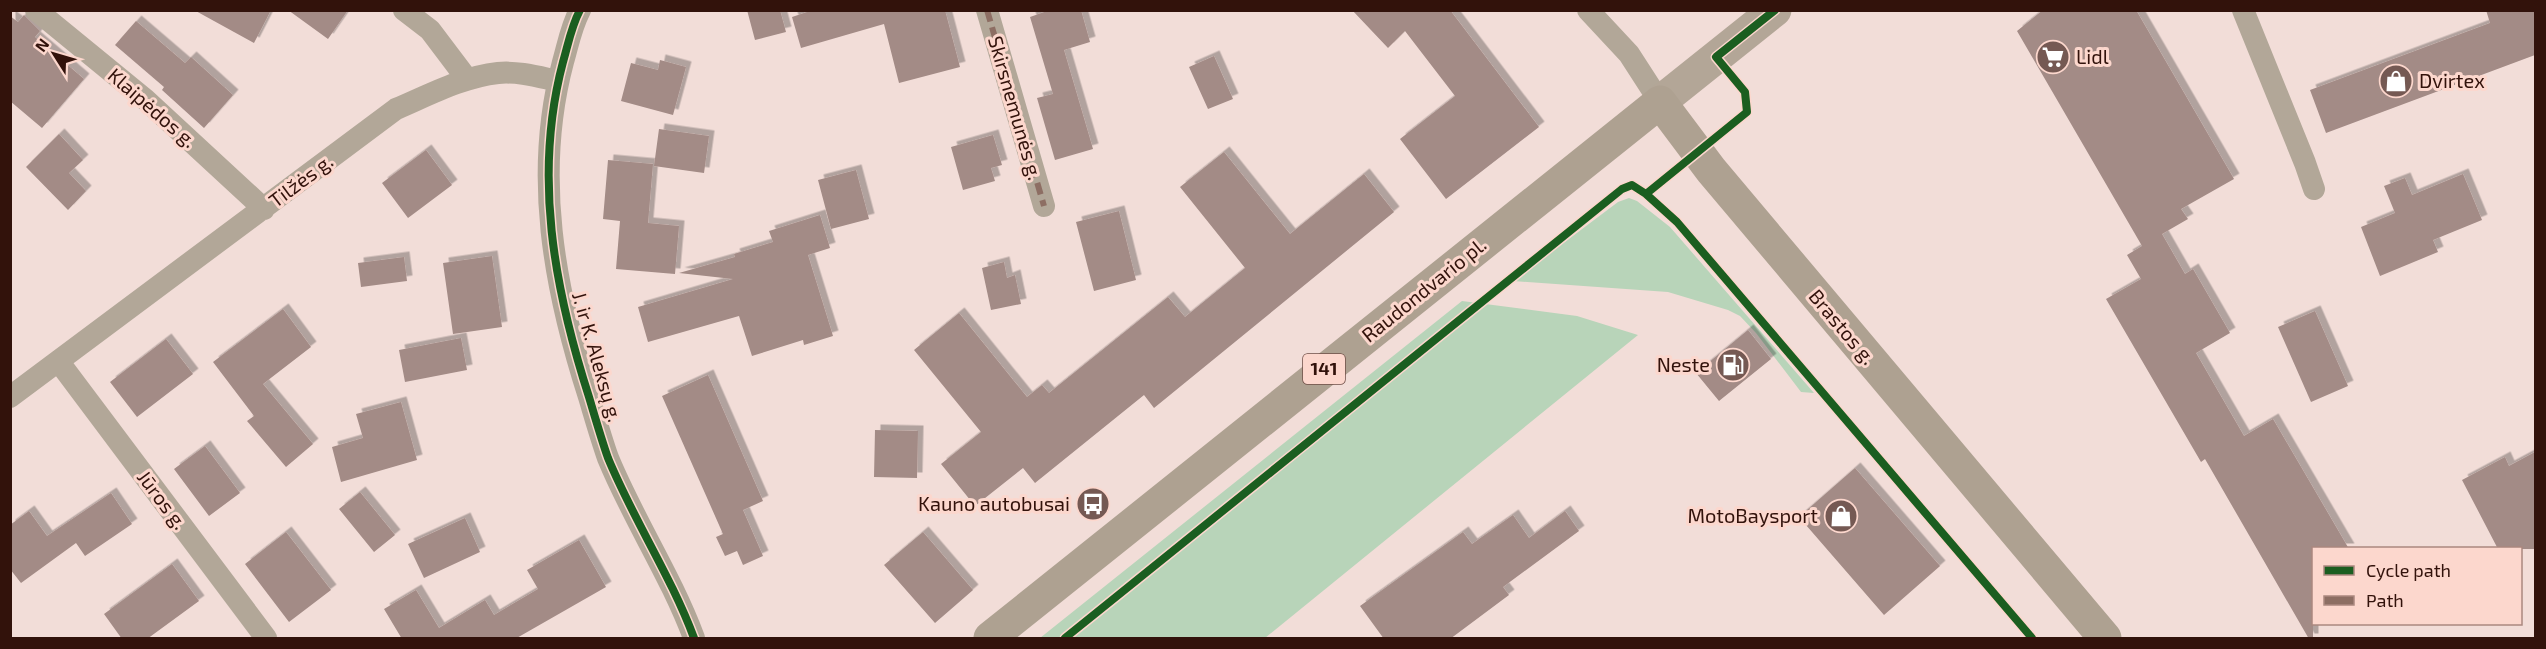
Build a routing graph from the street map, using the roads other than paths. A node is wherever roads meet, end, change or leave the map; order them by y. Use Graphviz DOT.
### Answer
graph roads {
  1 [pos="36,10"];
  2 [pos="404,10"];
  3 [pos="580,10"];
  4 [pos="987,10"];
  5 [pos="1588,10"];
  6 [pos="1775,10"];
  7 [pos="2243,10"];
  8 [pos="467,79"];
  9 [pos="558,81"];
  10 [pos="1660,102"];
  11 [pos="2314,189"];
  12 [pos="1044,206"];
  13 [pos="264,209"];
  14 [pos="59,362"];
  15 [pos="10,398"];
  16 [pos="693,634"];
  17 [pos="266,639"];
  18 [pos="990,639"];
  19 [pos="2105,639"];
  1 -- 13 [label="street, Klaipėdos g."];
  2 -- 8 [label="street"];
  3 -- 9 [label="street"];
  4 -- 12 [label="street, Skirsnemunės g."];
  5 -- 10 [label="street, Brastos g."];
  6 -- 10 [label="main road, Raudondvario pl. / 141"];
  7 -- 11 [label="street"];
  8 -- 9 [label="street, Tilžės g."];
  8 -- 13 [label="street, Tilžės g."];
  9 -- 16 [label="street, J. ir K. Aleksų g."];
  10 -- 18 [label="main road, Raudondvario pl. / 141"];
  10 -- 19 [label="main road, Brastos g."];
  13 -- 14 [label="street, Tilžės g."];
  14 -- 15 [label="street, Tilžės g."];
  14 -- 17 [label="street, Jūros g."];
}
